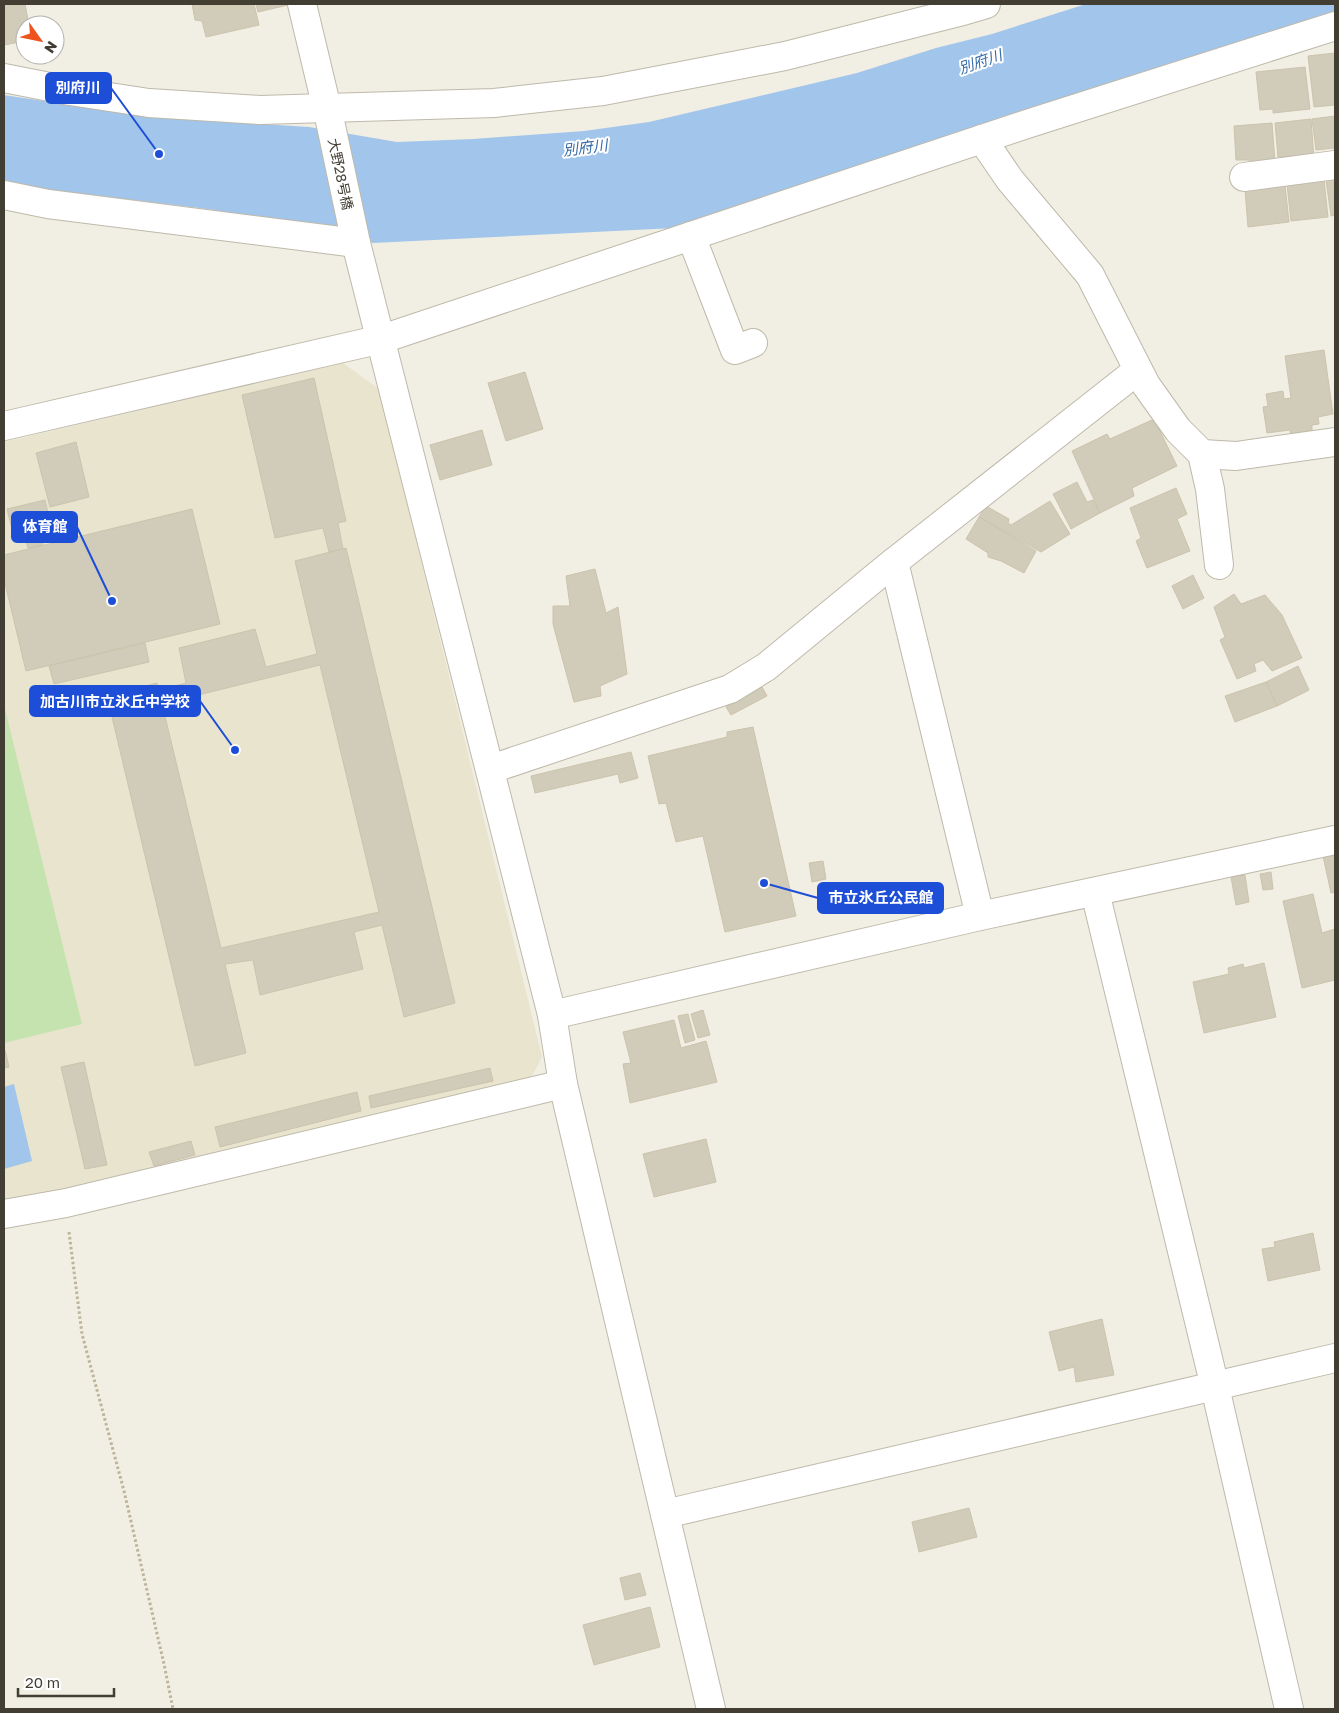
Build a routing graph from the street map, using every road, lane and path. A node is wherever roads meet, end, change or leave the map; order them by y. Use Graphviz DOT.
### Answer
graph roads {
  1 [pos="302,4"];
  2 [pos="986,4"];
  3 [pos="1335,26"];
  4 [pos="4,78"];
  5 [pos="329,114"];
  6 [pos="982,139"];
  7 [pos="1335,166"];
  8 [pos="1244,177"];
  9 [pos="4,196"];
  10 [pos="354,235"];
  11 [pos="691,236"];
  12 [pos="382,339"];
  13 [pos="753,343"];
  14 [pos="1138,370"];
  15 [pos="4,426"];
  16 [pos="1335,442"];
  17 [pos="1202,454"];
  18 [pos="894,562"];
  19 [pos="1219,565"];
  20 [pos="491,769"];
  21 [pos="1335,840"];
  22 [pos="1095,892"];
  23 [pos="980,916"];
  24 [pos="552,1016"];
  25 [pos="563,1084"];
  26 [pos="66,1203"];
  27 [pos="4,1214"];
  28 [pos="1335,1358"];
  29 [pos="1215,1387"];
  30 [pos="665,1514"];
  31 [pos="173,1709"];
  32 [pos="711,1709"];
  33 [pos="1289,1709"];
  1 -- 5 [label="street, 大野28号橋"];
  2 -- 5 [label="street"];
  3 -- 6 [label="street"];
  4 -- 5 [label="street"];
  5 -- 10 [label="street, 大野28号橋"];
  6 -- 11 [label="street"];
  6 -- 14 [label="street"];
  7 -- 8 [label="street"];
  9 -- 10 [label="street"];
  10 -- 12 [label="street, 大野28号橋"];
  11 -- 12 [label="street"];
  11 -- 13 [label="street"];
  12 -- 15 [label="street"];
  12 -- 20 [label="street, 大野28号橋"];
  14 -- 17 [label="street"];
  14 -- 18 [label="street"];
  16 -- 17 [label="street"];
  17 -- 19 [label="street"];
  18 -- 20 [label="street"];
  18 -- 23 [label="street"];
  20 -- 24 [label="street, 大野28号橋"];
  21 -- 22 [label="street"];
  22 -- 23 [label="street"];
  22 -- 29 [label="street"];
  23 -- 24 [label="street"];
  24 -- 25 [label="street, 大野28号橋"];
  25 -- 26 [label="street"];
  25 -- 30 [label="street, 大野28号橋"];
  26 -- 27 [label="street"];
  26 -- 31 [label="path"];
  28 -- 29 [label="street"];
  29 -- 30 [label="street"];
  29 -- 33 [label="street"];
  30 -- 32 [label="street, 大野28号橋"];
}
